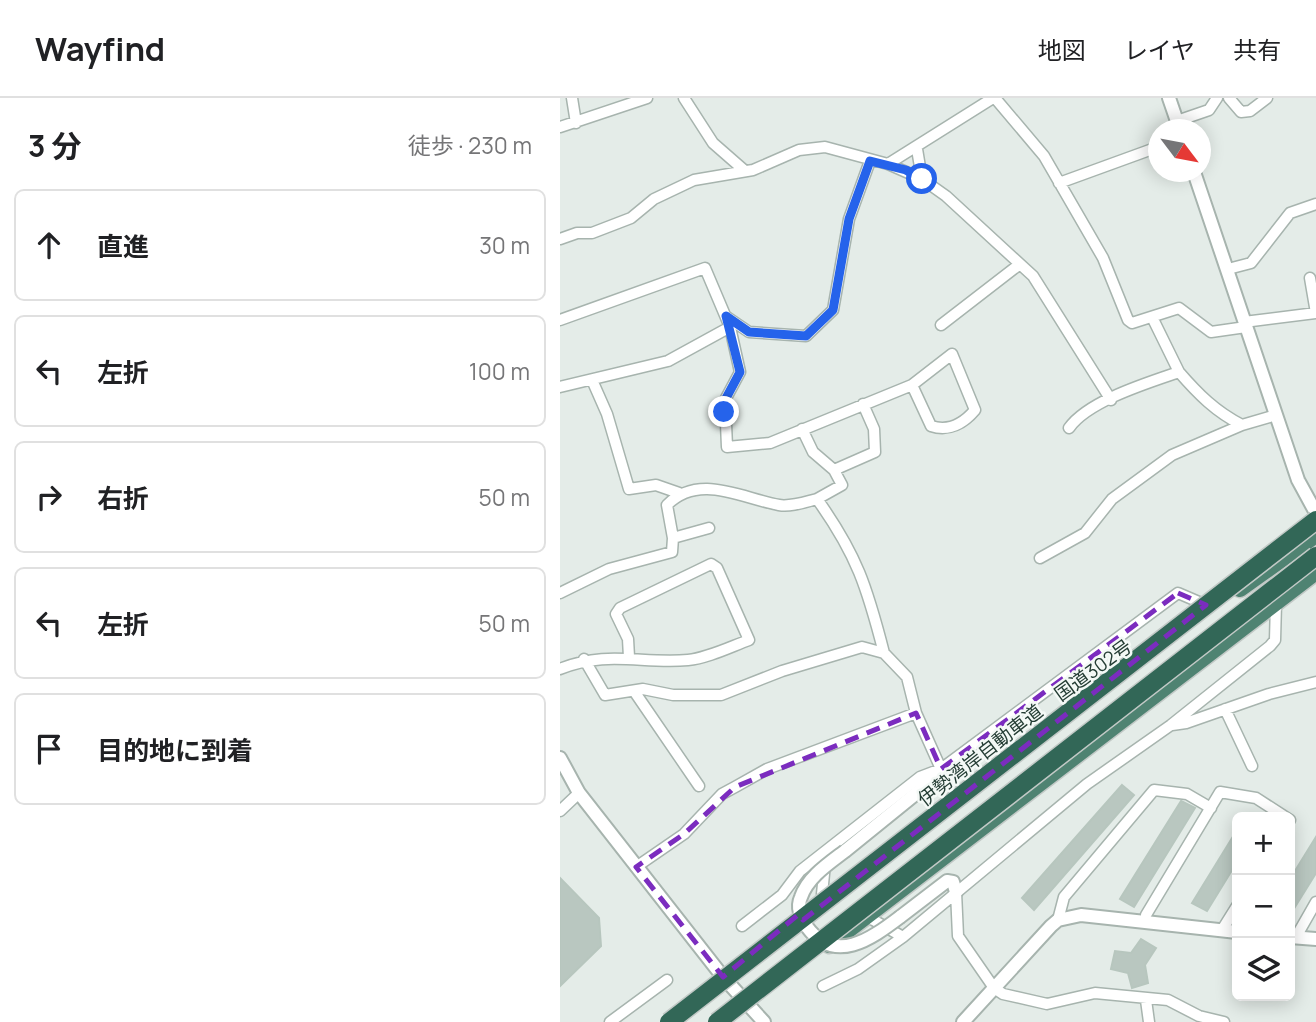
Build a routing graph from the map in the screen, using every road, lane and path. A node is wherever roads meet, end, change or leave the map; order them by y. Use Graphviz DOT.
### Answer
graph roads {
  1 [pos="572,98"];
  2 [pos="647,98"];
  3 [pos="684,98"];
  4 [pos="994,98"];
  5 [pos="1169,98"];
  6 [pos="1217,98"];
  7 [pos="1229,98"];
  8 [pos="1267,98"];
  9 [pos="1176,119"];
  10 [pos="1190,119"];
  11 [pos="576,123"];
  12 [pos="560,127"];
  13 [pos="916,149"];
  14 [pos="1148,151"];
  15 [pos="870,161"];
  16 [pos="888,164"];
  17 [pos="745,171"];
  18 [pos="922,179"];
  19 [pos="1198,182"];
  20 [pos="1059,183"];
  21 [pos="1316,204"];
  22 [pos="560,239"];
  23 [pos="1020,264"];
  24 [pos="1228,269"];
  25 [pos="1310,278"];
  26 [pos="726,316"];
  27 [pos="1152,317"];
  28 [pos="560,320"];
  29 [pos="1245,324"];
  30 [pos="941,325"];
  31 [pos="730,327"];
  32 [pos="1179,372"];
  33 [pos="592,380"];
  34 [pos="912,385"];
  35 [pos="560,387"];
  36 [pos="1111,400"];
  37 [pos="863,404"];
  38 [pos="1276,415"];
  39 [pos="1242,425"];
  40 [pos="1069,428"];
  41 [pos="802,429"];
  42 [pos="834,470"];
  43 [pos="679,493"];
  44 [pos="817,499"];
  45 [pos="1316,513"];
  46 [pos="1316,520"];
  47 [pos="709,528"];
  48 [pos="1316,535"];
  49 [pos="673,538"];
  50 [pos="1316,556"];
  51 [pos="1040,558"];
  52 [pos="1316,572"];
  53 [pos="560,593"];
  54 [pos="1276,603"];
  55 [pos="1213,608"];
  56 [pos="884,653"];
  57 [pos="629,657"];
  58 [pos="584,659"];
  59 [pos="560,669"];
  60 [pos="1316,682"];
  61 [pos="634,691"];
  62 [pos="1225,709"];
  63 [pos="915,713"];
  64 [pos="1171,725"];
  65 [pos="560,758"];
  66 [pos="1252,766"];
  67 [pos="941,769"];
  68 [pos="699,786"];
  69 [pos="579,793"];
  70 [pos="1211,808"];
  71 [pos="560,811"];
  72 [pos="1278,812"];
  73 [pos="827,849"];
  74 [pos="636,867"];
  75 [pos="956,892"];
  76 [pos="822,894"];
  77 [pos="1316,902"];
  78 [pos="1232,914"];
  79 [pos="868,917"];
  80 [pos="1058,920"];
  81 [pos="1146,922"];
  82 [pos="742,926"];
  83 [pos="1222,930"];
  84 [pos="1232,931"];
  85 [pos="1295,934"];
  86 [pos="903,937"];
  87 [pos="1295,937"];
  88 [pos="1316,939"];
  89 [pos="723,977"];
  90 [pos="667,980"];
  91 [pos="823,986"];
  92 [pos="994,988"];
  93 [pos="1146,1000"];
  94 [pos="748,1004"];
  95 [pos="610,1022"];
  96 [pos="668,1022"];
  97 [pos="716,1022"];
  98 [pos="725,1022"];
  99 [pos="764,1022"];
  100 [pos="963,1022"];
  101 [pos="1149,1022"];
  102 [pos="1224,1022"];
  1 -- 11 [label="street"];
  2 -- 11 [label="street"];
  3 -- 17 [label="street"];
  4 -- 13 [label="street"];
  4 -- 20 [label="street"];
  5 -- 9 [label="street"];
  6 -- 10 [label="street"];
  7 -- 8 [label="street"];
  11 -- 12 [label="street"];
  13 -- 16 [label="street"];
  13 -- 18 [label="street"];
  14 -- 20 [label="street"];
  15 -- 16 [label="street"];
  15 -- 17 [label="street"];
  15 -- 26 [label="street"];
  16 -- 18 [label="street"];
  17 -- 22 [label="street"];
  18 -- 23 [label="street"];
  19 -- 24 [label="street"];
  20 -- 27 [label="street"];
  21 -- 24 [label="street"];
  23 -- 30 [label="street"];
  23 -- 36 [label="street"];
  24 -- 29 [label="street"];
  25 -- 29 [label="street"];
  26 -- 28 [label="street"];
  26 -- 31 [label="street"];
  27 -- 29 [label="street"];
  27 -- 32 [label="street"];
  29 -- 38 [label="street"];
  31 -- 33 [label="street"];
  31 -- 41 [label="street"];
  32 -- 36 [label="street"];
  32 -- 39 [label="street"];
  33 -- 35 [label="street"];
  33 -- 43 [label="street"];
  34 -- 34 [label="street"];
  34 -- 37 [label="street"];
  36 -- 40 [label="street"];
  37 -- 41 [label="street"];
  37 -- 42 [label="street"];
  38 -- 39 [label="street"];
  38 -- 45 [label="street"];
  39 -- 51 [label="street"];
  41 -- 42 [label="street"];
  42 -- 44 [label="street"];
  43 -- 44 [label="street"];
  43 -- 49 [label="street"];
  44 -- 56 [label="street"];
  46 -- 96 [label="highway, 伊勢湾岸自動車道, bridge"];
  47 -- 49 [label="street"];
  48 -- 55 [label="highway, 国道302号"];
  49 -- 53 [label="street"];
  50 -- 97 [label="highway, bridge"];
  52 -- 54 [label="highway"];
  54 -- 64 [label="street"];
  54 -- 79 [label="highway"];
  55 -- 67 [label="street"];
  55 -- 76 [label="highway, 国道302号"];
  56 -- 61 [label="street"];
  56 -- 63 [label="street"];
  57 -- 57 [label="street"];
  57 -- 58 [label="street"];
  58 -- 59 [label="street"];
  58 -- 61 [label="street"];
  60 -- 62 [label="street"];
  61 -- 68 [label="street"];
  62 -- 64 [label="street"];
  62 -- 66 [label="street"];
  63 -- 67 [label="street"];
  63 -- 74 [label="street"];
  64 -- 75 [label="street"];
  65 -- 69 [label="street"];
  67 -- 73 [label="street"];
  67 -- 75 [label="street, bridge"];
  69 -- 71 [label="street"];
  69 -- 74 [label="street"];
  70 -- 72 [label="street"];
  70 -- 80 [label="street"];
  70 -- 81 [label="street"];
  73 -- 76 [label="street"];
  73 -- 82 [label="street"];
  74 -- 89 [label="street"];
  75 -- 86 [label="street"];
  75 -- 92 [label="street"];
  76 -- 89 [label="highway, 国道302号"];
  77 -- 85 [label="street"];
  78 -- 83 [label="street"];
  79 -- 86 [label="street"];
  79 -- 94 [label="highway"];
  80 -- 81 [label="street"];
  80 -- 92 [label="street"];
  81 -- 83 [label="street"];
  83 -- 84 [label="street"];
  86 -- 91 [label="street"];
  87 -- 88 [label="street"];
  89 -- 94 [label="street"];
  89 -- 96 [label="highway, 国道302号"];
  90 -- 95 [label="street"];
  92 -- 93 [label="street"];
  92 -- 100 [label="street"];
  93 -- 101 [label="street"];
  93 -- 102 [label="street"];
  94 -- 98 [label="highway"];
  94 -- 99 [label="street"];
}
